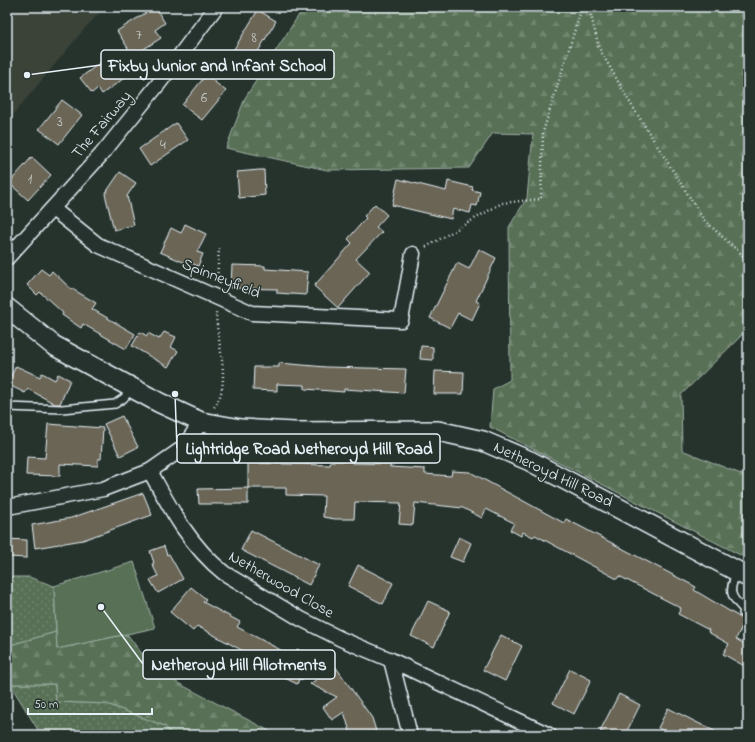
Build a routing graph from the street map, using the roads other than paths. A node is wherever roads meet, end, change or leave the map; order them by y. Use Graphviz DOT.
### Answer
graph roads {
  1 [pos="216,7"];
  2 [pos="53,209"];
  3 [pos="413,254"];
  4 [pos="7,258"];
  5 [pos="7,308"];
  6 [pos="133,388"];
  7 [pos="7,407"];
  8 [pos="201,422"];
  9 [pos="150,471"];
  10 [pos="7,505"];
  11 [pos="742,574"];
  12 [pos="748,619"];
  13 [pos="748,626"];
  14 [pos="748,633"];
  15 [pos="391,660"];
  16 [pos="410,735"];
  17 [pos="549,735"];
  1 -- 2 [label="street, The Fairway"];
  2 -- 3 [label="street, Spinneyfield"];
  2 -- 4 [label="street, The Fairway"];
  5 -- 6 [label="street, Netheroyd Hill Road"];
  6 -- 7 [label="lane"];
  6 -- 8 [label="street, Netheroyd Hill Road"];
  8 -- 9 [label="street"];
  8 -- 11 [label="street, Netheroyd Hill Road"];
  9 -- 10 [label="street"];
  9 -- 15 [label="street, Netherwood Close"];
  11 -- 12 [label="lane"];
  13 -- 14 [label="lane"];
  15 -- 16 [label="street"];
  15 -- 17 [label="street, Netherwood Close"];
}
